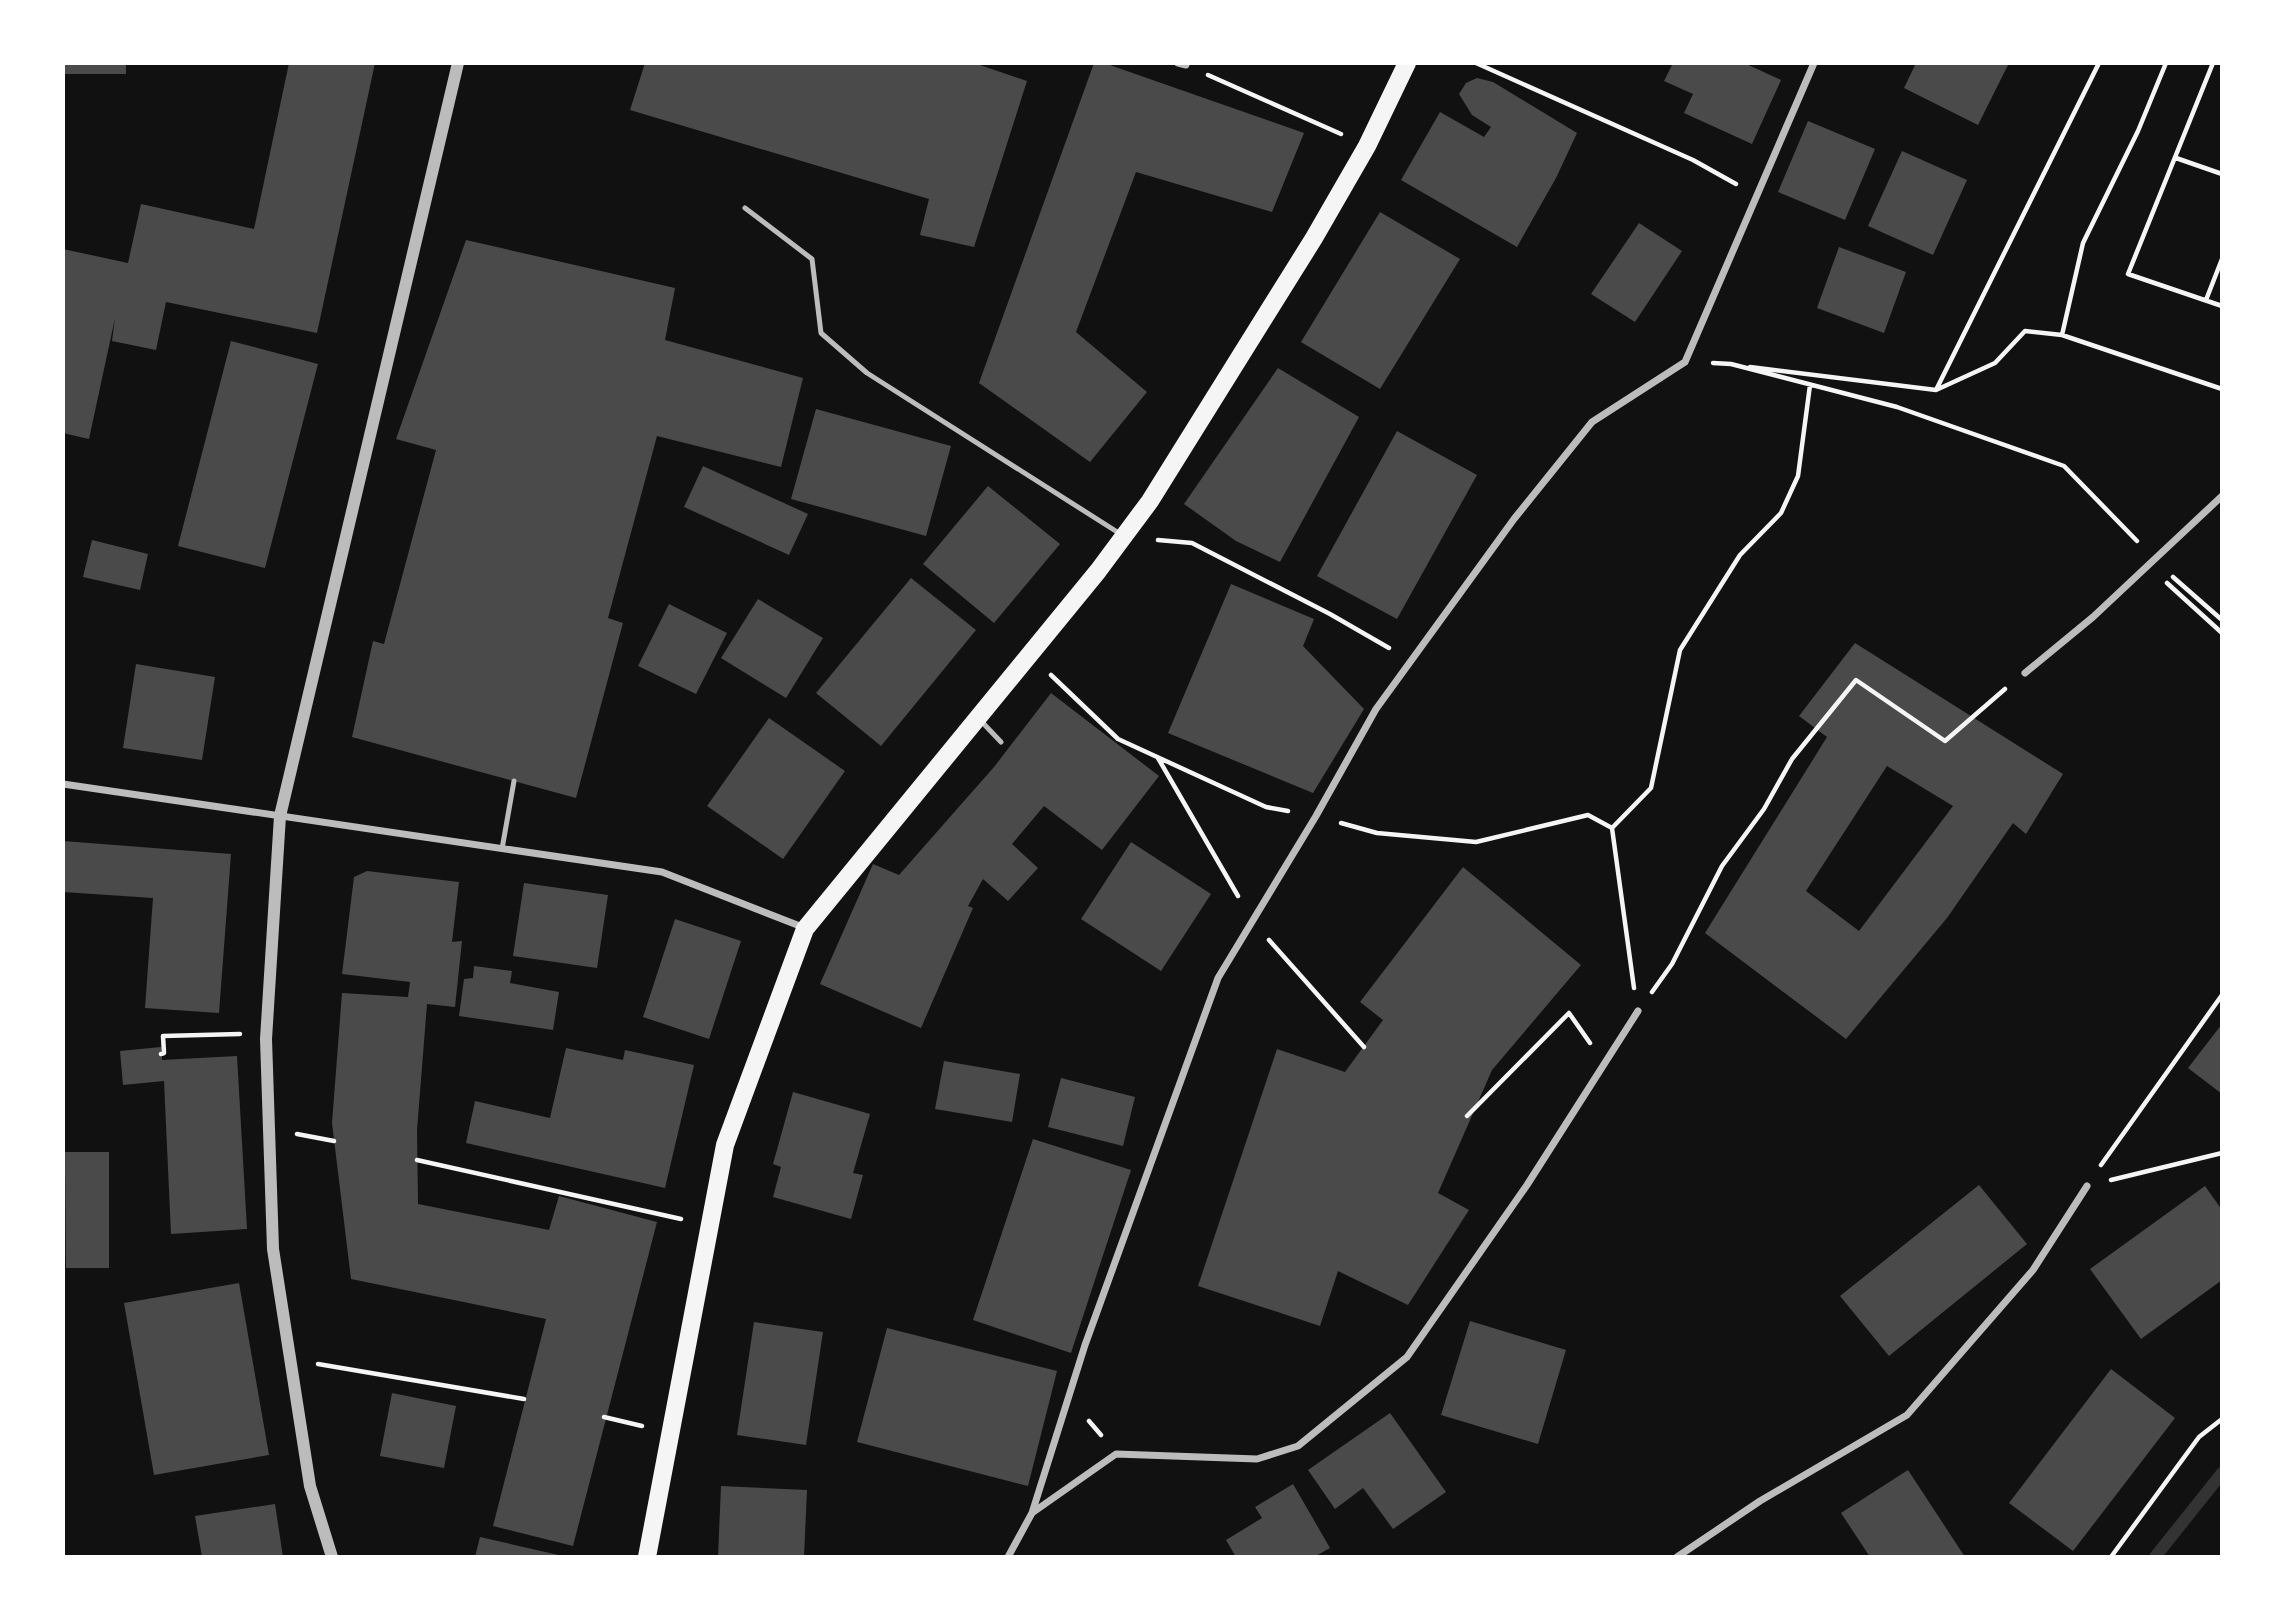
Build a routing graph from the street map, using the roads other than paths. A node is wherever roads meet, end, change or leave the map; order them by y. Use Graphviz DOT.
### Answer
graph roads {
  1 [pos="458,63"];
  2 [pos="1407,63"];
  3 [pos="1814,63"];
  4 [pos="745,208"];
  5 [pos="2222,496"];
  6 [pos="1124,537"];
  7 [pos="2025,673"];
  8 [pos="978,719"];
  9 [pos="1001,742"];
  10 [pos="514,781"];
  11 [pos="63,784"];
  12 [pos="280,816"];
  13 [pos="502,849"];
  14 [pos="806,929"];
  15 [pos="1638,1012"];
  16 [pos="2087,1186"];
  17 [pos="1032,1513"];
  18 [pos="332,1557"];
  19 [pos="647,1557"];
  20 [pos="1008,1557"];
  21 [pos="1677,1557"];
  1 -- 12 [label="street"];
  2 -- 6 [label="main road"];
  3 -- 17 [label="street"];
  4 -- 6 [label="lane"];
  5 -- 7 [label="street"];
  6 -- 8 [label="main road"];
  8 -- 9 [label="lane"];
  8 -- 14 [label="main road"];
  10 -- 13 [label="lane"];
  11 -- 12 [label="street"];
  12 -- 13 [label="street"];
  12 -- 18 [label="street"];
  13 -- 14 [label="street"];
  14 -- 19 [label="main road"];
  15 -- 17 [label="street"];
  16 -- 21 [label="street"];
  17 -- 20 [label="street"];
}
